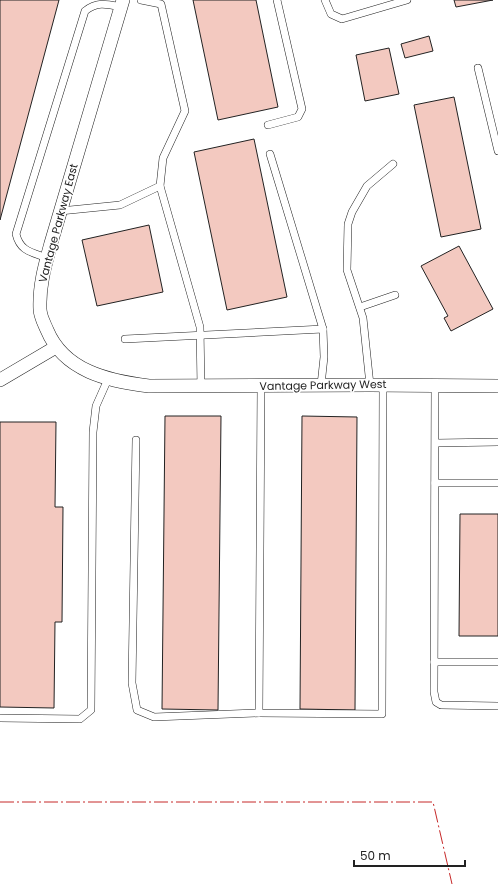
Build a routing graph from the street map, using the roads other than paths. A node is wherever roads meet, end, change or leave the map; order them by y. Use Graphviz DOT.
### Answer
graph roads {
  1 [pos="141,0"];
  2 [pos="276,0"];
  3 [pos="325,0"];
  4 [pos="407,0"];
  5 [pos="161,2"];
  6 [pos="122,3"];
  7 [pos="478,68"];
  8 [pos="268,125"];
  9 [pos="498,151"];
  10 [pos="270,154"];
  11 [pos="393,164"];
  12 [pos="160,186"];
  13 [pos="60,211"];
  14 [pos="47,258"];
  15 [pos="395,295"];
  16 [pos="360,307"];
  17 [pos="323,328"];
  18 [pos="200,336"];
  19 [pos="125,339"];
  20 [pos="56,347"];
  21 [pos="108,379"];
  22 [pos="0,380"];
  23 [pos="321,385"];
  24 [pos="370,385"];
  25 [pos="383,385"];
  26 [pos="148,386"];
  27 [pos="261,386"];
  28 [pos="435,386"];
  29 [pos="498,386"];
  30 [pos="201,387"];
  31 [pos="136,440"];
  32 [pos="498,442"];
  33 [pos="436,443"];
  34 [pos="436,483"];
  35 [pos="498,483"];
  36 [pos="434,662"];
  37 [pos="498,662"];
  38 [pos="498,706"];
  39 [pos="259,713"];
  40 [pos="0,718"];
  1 -- 5 [label="lane"];
  2 -- 8 [label="lane"];
  3 -- 4 [label="lane"];
  5 -- 12 [label="lane"];
  6 -- 13 [label="street, Vantage Parkway East"];
  6 -- 14 [label="lane"];
  7 -- 9 [label="lane"];
  10 -- 17 [label="lane"];
  11 -- 16 [label="lane"];
  12 -- 13 [label="lane"];
  12 -- 18 [label="lane"];
  13 -- 14 [label="street, Vantage Parkway East"];
  14 -- 20 [label="street, Vantage Parkway East"];
  15 -- 16 [label="lane"];
  16 -- 24 [label="lane"];
  17 -- 18 [label="lane"];
  17 -- 23 [label="lane"];
  18 -- 19 [label="lane"];
  18 -- 30 [label="lane"];
  20 -- 21 [label="street, Vantage Parkway East"];
  20 -- 22 [label="street"];
  21 -- 26 [label="street, Vantage Parkway East"];
  21 -- 40 [label="lane"];
  23 -- 24 [label="street, Vantage Parkway West"];
  23 -- 27 [label="street, Vantage Parkway West"];
  24 -- 25 [label="street, Vantage Parkway West"];
  25 -- 28 [label="street, Vantage Parkway West"];
  25 -- 39 [label="lane"];
  26 -- 30 [label="street, Vantage Parkway West"];
  27 -- 30 [label="street, Vantage Parkway West"];
  27 -- 39 [label="lane"];
  28 -- 29 [label="street, Vantage Parkway West"];
  28 -- 33 [label="lane"];
  31 -- 39 [label="lane"];
  32 -- 33 [label="lane"];
  33 -- 34 [label="lane"];
  34 -- 35 [label="lane"];
  34 -- 36 [label="lane"];
  36 -- 37 [label="lane"];
  36 -- 38 [label="lane"];
}
